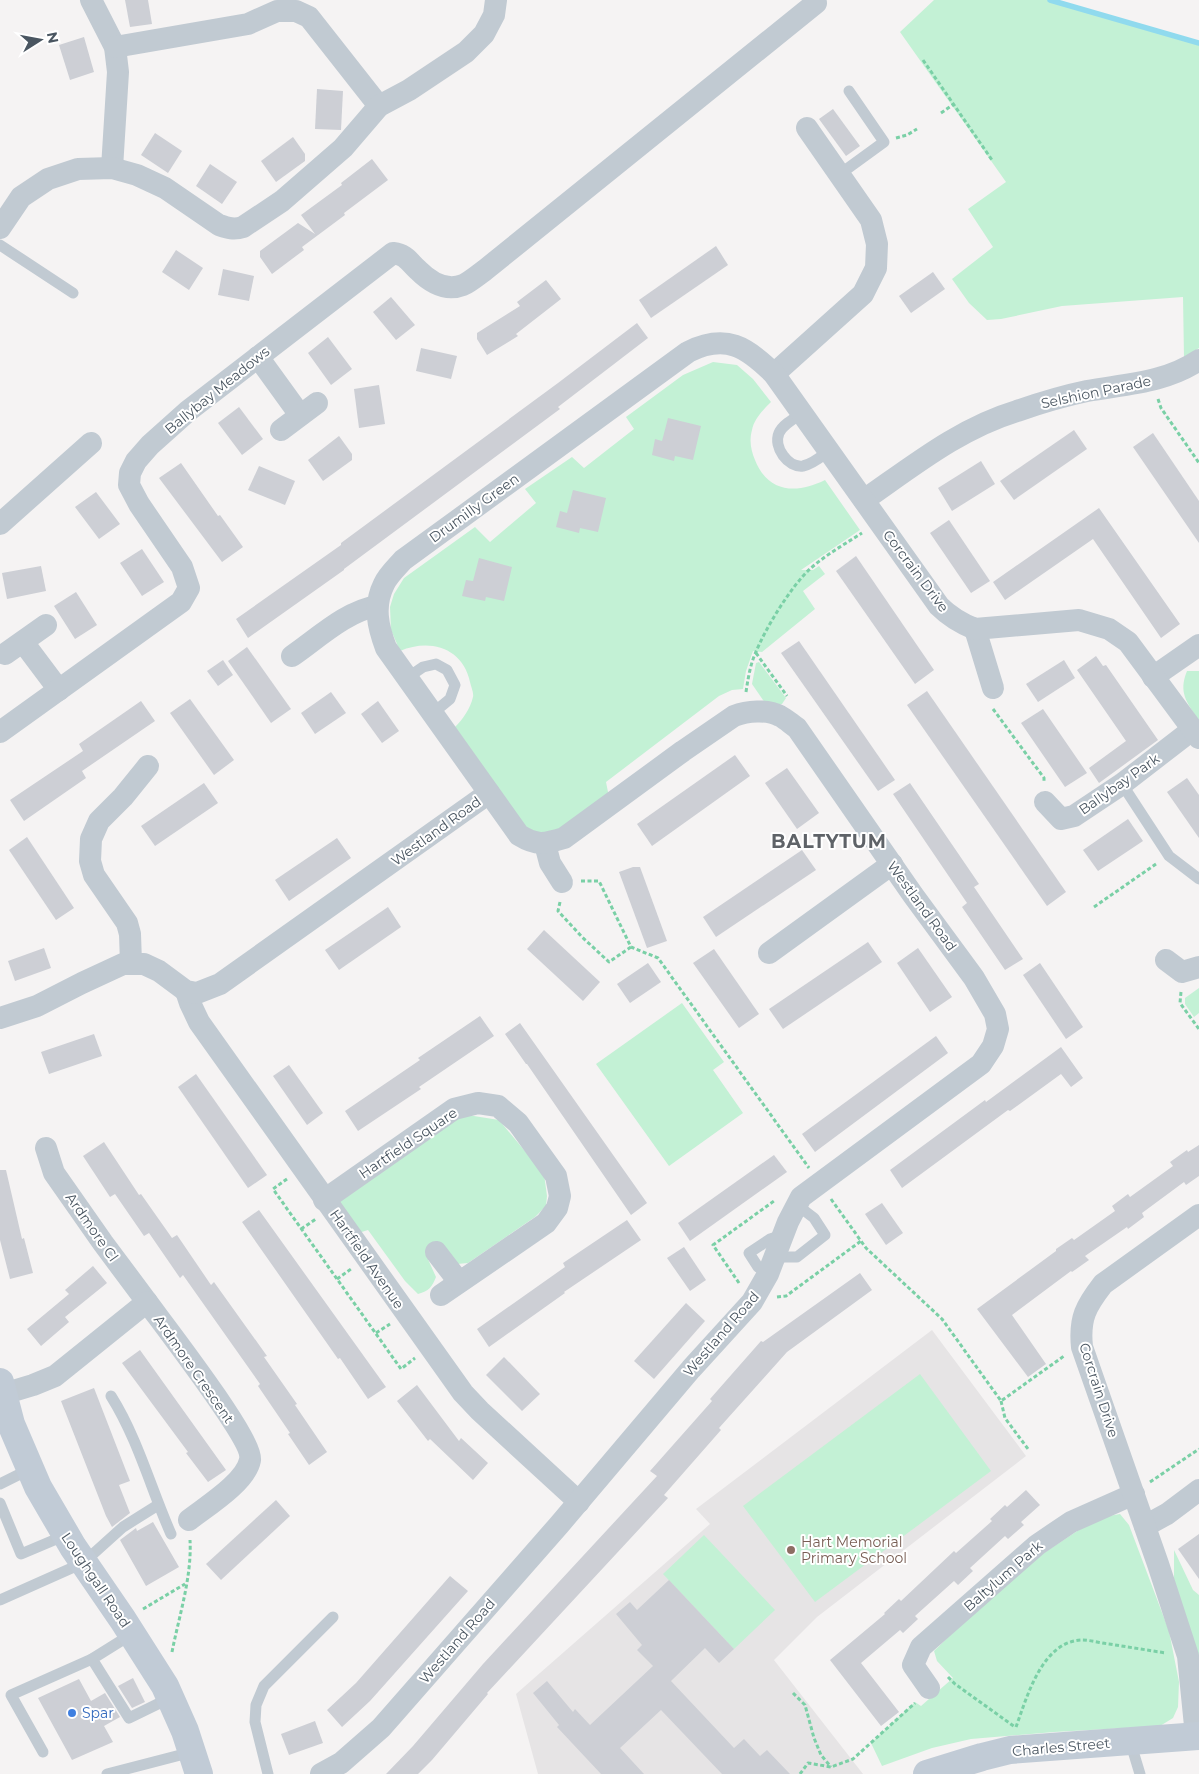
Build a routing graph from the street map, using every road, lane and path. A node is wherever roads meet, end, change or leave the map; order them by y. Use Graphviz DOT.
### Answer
graph roads {
  1 [pos="90,0"];
  2 [pos="496,0"];
  3 [pos="818,1"];
  4 [pos="115,47"];
  5 [pos="923,60"];
  6 [pos="849,91"];
  7 [pos="954,104"];
  8 [pos="379,106"];
  9 [pos="941,113"];
  10 [pos="807,128"];
  11 [pos="917,129"];
  12 [pos="884,142"];
  13 [pos="992,160"];
  14 [pos="112,168"];
  15 [pos="840,174"];
  16 [pos="0,228"];
  17 [pos="0,245"];
  18 [pos="73,293"];
  19 [pos="258,357"];
  20 [pos="1199,360"];
  21 [pos="774,374"];
  22 [pos="1154,380"];
  23 [pos="803,413"];
  24 [pos="282,430"];
  25 [pos="91,443"];
  26 [pos="830,450"];
  27 [pos="1199,463"];
  28 [pos="864,500"];
  29 [pos="879,521"];
  30 [pos="0,524"];
  31 [pos="377,606"];
  32 [pos="46,625"];
  33 [pos="975,629"];
  34 [pos="23,642"];
  35 [pos="1199,645"];
  36 [pos="756,653"];
  37 [pos="5,654"];
  38 [pos="292,656"];
  39 [pos="1153,677"];
  40 [pos="407,678"];
  41 [pos="993,688"];
  42 [pos="59,690"];
  43 [pos="433,713"];
  44 [pos="743,713"];
  45 [pos="797,728"];
  46 [pos="0,732"];
  47 [pos="1196,734"];
  48 [pos="148,766"];
  49 [pos="1122,784"];
  50 [pos="489,793"];
  51 [pos="1045,802"];
  52 [pos="545,844"];
  53 [pos="1169,856"];
  54 [pos="892,864"];
  55 [pos="1199,879"];
  56 [pos="562,882"];
  57 [pos="1094,907"];
  58 [pos="631,947"];
  59 [pos="769,953"];
  60 [pos="131,963"];
  61 [pos="1182,966"];
  62 [pos="186,991"];
  63 [pos="0,1018"];
  64 [pos="1199,1029"];
  65 [pos="46,1148"];
  66 [pos="302,1168"];
  67 [pos="820,1183"];
  68 [pos="324,1200"];
  69 [pos="797,1205"];
  70 [pos="1199,1215"];
  71 [pos="861,1241"];
  72 [pos="436,1252"];
  73 [pos="772,1266"];
  74 [pos="147,1302"];
  75 [pos="752,1302"];
  76 [pos="1082,1347"];
  77 [pos="430,1348"];
  78 [pos="2,1388"];
  79 [pos="111,1396"];
  80 [pos="1001,1400"];
  81 [pos="6,1427"];
  82 [pos="1199,1448"];
  83 [pos="1028,1449"];
  84 [pos="30,1469"];
  85 [pos="0,1484"];
  86 [pos="1199,1490"];
  87 [pos="1134,1494"];
  88 [pos="579,1502"];
  89 [pos="0,1504"];
  90 [pos="158,1505"];
  91 [pos="189,1520"];
  92 [pos="1145,1526"];
  93 [pos="171,1534"];
  94 [pos="66,1535"];
  95 [pos="83,1563"];
  96 [pos="186,1584"];
  97 [pos="0,1600"];
  98 [pos="333,1616"];
  99 [pos="127,1627"];
  100 [pos="1188,1656"];
  101 [pos="92,1658"];
  102 [pos="937,1681"];
  103 [pos="168,1692"];
  104 [pos="793,1693"];
  105 [pos="1197,1736"];
  106 [pos="1013,1739"];
  107 [pos="1130,1741"];
  108 [pos="43,1752"];
  109 [pos="195,1763"];
  110 [pos="831,1767"];
  111 [pos="107,1774"];
  112 [pos="268,1774"];
  113 [pos="321,1774"];
  114 [pos="800,1774"];
  115 [pos="927,1774"];
  116 [pos="1140,1774"];
  1 -- 4 [label="street"];
  2 -- 8 [label="street"];
  3 -- 19 [label="street, Ballybay Meadows"];
  4 -- 8 [label="street"];
  4 -- 14 [label="street"];
  5 -- 7 [label="path"];
  6 -- 12 [label="lane"];
  7 -- 9 [label="path"];
  7 -- 13 [label="path"];
  8 -- 14 [label="street"];
  10 -- 15 [label="street"];
  11 -- 12 [label="path"];
  12 -- 15 [label="lane"];
  14 -- 16 [label="street"];
  15 -- 21 [label="street"];
  17 -- 18 [label="lane"];
  19 -- 24 [label="street"];
  19 -- 42 [label="street, Ballybay Meadows"];
  20 -- 22 [label="street, Selshion Parade"];
  21 -- 23 [label="street, Corcrain Drive"];
  21 -- 31 [label="street, Drumilly Green"];
  22 -- 27 [label="path"];
  22 -- 28 [label="street, Selshion Parade"];
  23 -- 26 [label="street, Corcrain Drive"];
  23 -- 26 [label="lane"];
  25 -- 30 [label="street"];
  26 -- 28 [label="street, Corcrain Drive"];
  28 -- 29 [label="street, Corcrain Drive"];
  29 -- 33 [label="street, Corcrain Drive"];
  29 -- 36 [label="path"];
  31 -- 38 [label="street"];
  31 -- 40 [label="street, Drumilly Green"];
  32 -- 34 [label="street"];
  33 -- 39 [label="street, Corcrain Drive"];
  33 -- 41 [label="street"];
  34 -- 37 [label="street"];
  34 -- 42 [label="street"];
  35 -- 39 [label="street"];
  36 -- 44 [label="path"];
  36 -- 45 [label="path"];
  39 -- 47 [label="street, Corcrain Drive"];
  40 -- 43 [label="street, Drumilly Green"];
  40 -- 43 [label="lane"];
  41 -- 51 [label="path"];
  42 -- 46 [label="street, Ballybay Meadows"];
  43 -- 50 [label="street, Drumilly Green"];
  44 -- 45 [label="street, Westland Road"];
  44 -- 52 [label="street, Westland Road"];
  45 -- 54 [label="street, Westland Road"];
  47 -- 49 [label="street, Ballybay Park"];
  48 -- 60 [label="street"];
  49 -- 51 [label="street, Ballybay Park"];
  49 -- 53 [label="lane"];
  50 -- 52 [label="street, Westland Road"];
  50 -- 62 [label="street, Westland Road"];
  52 -- 56 [label="street"];
  53 -- 55 [label="lane"];
  53 -- 57 [label="path"];
  54 -- 59 [label="street"];
  54 -- 67 [label="street, Westland Road"];
  56 -- 58 [label="path"];
  56 -- 58 [label="path"];
  58 -- 67 [label="path"];
  60 -- 62 [label="street"];
  60 -- 63 [label="street"];
  61 -- 64 [label="path"];
  62 -- 66 [label="street, Hartfield Avenue"];
  65 -- 74 [label="street, Ardmore Cl"];
  66 -- 68 [label="street, Hartfield Avenue"];
  66 -- 77 [label="path"];
  67 -- 69 [label="street, Westland Road"];
  67 -- 71 [label="path"];
  68 -- 72 [label="street, Hartfield Square"];
  68 -- 77 [label="street, Hartfield Avenue"];
  69 -- 73 [label="street, Westland Road"];
  69 -- 73 [label="lane"];
  70 -- 76 [label="street, Corcrain Drive"];
  71 -- 75 [label="path"];
  71 -- 80 [label="path"];
  73 -- 75 [label="street, Westland Road"];
  74 -- 78 [label="street, Ardmore Crescent"];
  74 -- 91 [label="street, Ardmore Crescent"];
  75 -- 88 [label="street, Westland Road"];
  76 -- 80 [label="path"];
  76 -- 87 [label="street, Corcrain Drive"];
  77 -- 88 [label="street, Hartfield Avenue"];
  78 -- 81 [label="main road, Loughgall Road"];
  79 -- 90 [label="lane"];
  80 -- 83 [label="path"];
  81 -- 84 [label="main road, Loughgall Road"];
  82 -- 87 [label="path"];
  84 -- 85 [label="lane"];
  84 -- 94 [label="main road, Loughgall Road"];
  86 -- 92 [label="street"];
  87 -- 92 [label="street, Corcrain Drive"];
  87 -- 102 [label="street, Baltylum Park"];
  88 -- 113 [label="street, Westland Road"];
  89 -- 94 [label="lane"];
  90 -- 93 [label="lane"];
  90 -- 95 [label="lane"];
  91 -- 96 [label="path"];
  92 -- 100 [label="street, Corcrain Drive"];
  94 -- 95 [label="main road, Loughgall Road"];
  95 -- 97 [label="lane"];
  95 -- 99 [label="main road, Loughgall Road"];
  96 -- 99 [label="path"];
  96 -- 103 [label="path"];
  98 -- 112 [label="lane"];
  99 -- 101 [label="lane"];
  99 -- 103 [label="main road, Loughgall Road"];
  100 -- 105 [label="street, Corcrain Drive"];
  100 -- 106 [label="path"];
  101 -- 103 [label="lane"];
  101 -- 108 [label="lane"];
  102 -- 106 [label="path"];
  102 -- 110 [label="path"];
  103 -- 109 [label="main road, Loughgall Road"];
  104 -- 110 [label="path"];
  105 -- 107 [label="main road, Charles Street"];
  106 -- 107 [label="main road, Charles Street"];
  106 -- 115 [label="main road, Charles Street"];
  107 -- 116 [label="lane"];
  109 -- 111 [label="lane"];
  110 -- 114 [label="path"];
}
